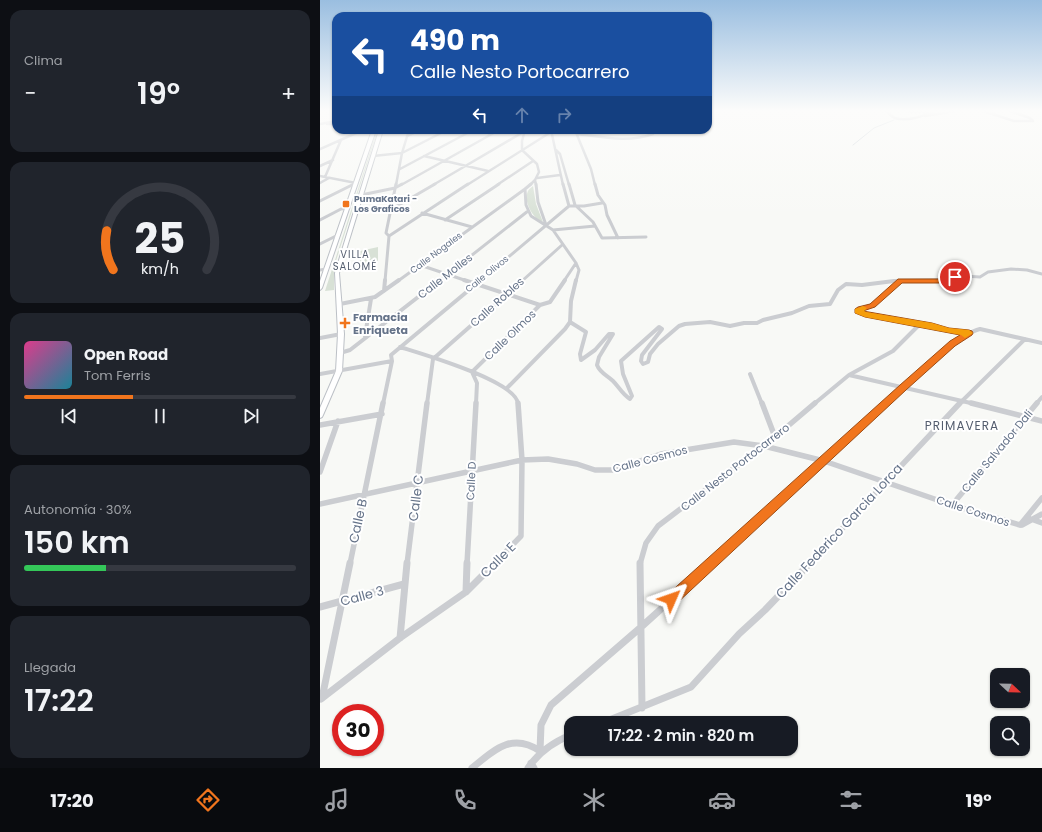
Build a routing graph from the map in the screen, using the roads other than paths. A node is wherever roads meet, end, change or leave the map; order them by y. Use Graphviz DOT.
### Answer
graph roads {
  1 [pos="339,146"];
  2 [pos="369,146"];
  3 [pos="376,146"];
  4 [pos="404,146"];
  5 [pos="416,146"];
  6 [pos="443,146"];
  7 [pos="471,146"];
  8 [pos="499,146"];
  9 [pos="522,146"];
  10 [pos="528,146"];
  11 [pos="555,146"];
  12 [pos="581,146"];
  13 [pos="522,150"];
  14 [pos="556,150"];
  15 [pos="402,153"];
  16 [pos="373,156"];
  17 [pos="424,156"];
  18 [pos="333,160"];
  19 [pos="444,161"];
  20 [pos="533,161"];
  21 [pos="320,166"];
  22 [pos="466,166"];
  23 [pos="400,169"];
  24 [pos="488,171"];
  25 [pos="560,175"];
  26 [pos="320,176"];
  27 [pos="325,177"];
  28 [pos="329,178"];
  29 [pos="536,179"];
  30 [pos="320,182"];
  31 [pos="356,183"];
  32 [pos="395,188"];
  33 [pos="525,189"];
  34 [pos="361,195"];
  35 [pos="320,201"];
  36 [pos="602,203"];
  37 [pos="575,205"];
  38 [pos="569,206"];
  39 [pos="347,208"];
  40 [pos="392,209"];
  41 [pos="528,211"];
  42 [pos="422,213"];
  43 [pos="320,220"];
  44 [pos="446,220"];
  45 [pos="546,225"];
  46 [pos="595,226"];
  47 [pos="472,227"];
  48 [pos="553,230"];
  49 [pos="338,236"];
  50 [pos="389,236"];
  51 [pos="646,237"];
  52 [pos="618,238"];
  53 [pos="320,244"];
  54 [pos="562,245"];
  55 [pos="576,263"];
  56 [pos="420,265"];
  57 [pos="326,269"];
  58 [pos="320,270"];
  59 [pos="447,274"];
  60 [pos="1042,274"];
  61 [pos="901,281"];
  62 [pos="474,284"];
  63 [pos="320,288"];
  64 [pos="384,291"];
  65 [pos="505,294"];
  66 [pos="371,299"];
  67 [pos="340,304"];
  68 [pos="540,305"];
  69 [pos="570,322"];
  70 [pos="922,325"];
  71 [pos="969,333"];
  72 [pos="341,334"];
  73 [pos="365,336"];
  74 [pos="320,338"];
  75 [pos="1025,339"];
  76 [pos="1042,343"];
  77 [pos="400,347"];
  78 [pos="340,354"];
  79 [pos="433,359"];
  80 [pos="392,361"];
  81 [pos="339,371"];
  82 [pos="472,372"];
  83 [pos="320,374"];
  84 [pos="750,374"];
  85 [pos="849,375"];
  86 [pos="903,387"];
  87 [pos="507,388"];
  88 [pos="1042,397"];
  89 [pos="962,401"];
  90 [pos="382,414"];
  91 [pos="320,415"];
  92 [pos="1025,417"];
  93 [pos="338,421"];
  94 [pos="1042,421"];
  95 [pos="320,425"];
  96 [pos="775,437"];
  97 [pos="764,446"];
  98 [pos="522,460"];
  99 [pos="824,461"];
  100 [pos="471,471"];
  101 [pos="320,472"];
  102 [pos="884,482"];
  103 [pos="418,483"];
  104 [pos="364,494"];
  105 [pos="1042,498"];
  106 [pos="320,504"];
  107 [pos="952,505"];
  108 [pos="1042,514"];
  109 [pos="1032,520"];
  110 [pos="1042,524"];
  111 [pos="1020,525"];
  112 [pos="404,584"];
  113 [pos="466,592"];
  114 [pos="341,602"];
  115 [pos="320,607"];
  116 [pos="640,628"];
  117 [pos="400,638"];
  118 [pos="321,699"];
  119 [pos="642,708"];
  120 [pos="621,716"];
  121 [pos="564,738"];
  122 [pos="540,751"];
  123 [pos="531,766"];
  124 [pos="472,768"];
  1 -- 18 [label="street"];
  2 -- 31 [label="main road"];
  3 -- 16 [label="main road"];
  4 -- 15 [label="street"];
  5 -- 15 [label="street"];
  6 -- 17 [label="street"];
  7 -- 19 [label="street"];
  8 -- 22 [label="street"];
  9 -- 13 [label="street"];
  10 -- 13 [label="street"];
  11 -- 14 [label="street"];
  12 -- 36 [label="street"];
  13 -- 20 [label="street"];
  13 -- 24 [label="street"];
  14 -- 25 [label="street"];
  14 -- 37 [label="street"];
  15 -- 16 [label="street"];
  15 -- 23 [label="street"];
  16 -- 34 [label="main road"];
  17 -- 19 [label="street"];
  17 -- 23 [label="street"];
  18 -- 21 [label="street"];
  18 -- 27 [label="street"];
  19 -- 22 [label="street"];
  19 -- 32 [label="street"];
  20 -- 29 [label="street"];
  20 -- 44 [label="street"];
  22 -- 24 [label="street"];
  22 -- 40 [label="street"];
  23 -- 32 [label="street"];
  24 -- 42 [label="street"];
  25 -- 29 [label="street"];
  25 -- 38 [label="street"];
  26 -- 27 [label="street"];
  27 -- 28 [label="street"];
  28 -- 30 [label="street"];
  28 -- 31 [label="street"];
  29 -- 33 [label="street, Calle Nogales"];
  29 -- 45 [label="street"];
  31 -- 35 [label="street"];
  31 -- 39 [label="main road"];
  32 -- 34 [label="street"];
  32 -- 40 [label="street"];
  33 -- 41 [label="street"];
  33 -- 47 [label="street, Calle Nogales"];
  34 -- 67 [label="main road"];
  36 -- 37 [label="street"];
  36 -- 52 [label="street"];
  37 -- 38 [label="street"];
  37 -- 46 [label="street"];
  38 -- 45 [label="street, Calle Olivos"];
  39 -- 43 [label="street"];
  39 -- 49 [label="main road"];
  40 -- 50 [label="street"];
  41 -- 45 [label="street"];
  41 -- 59 [label="street, Calle Molles"];
  42 -- 44 [label="street"];
  42 -- 50 [label="street"];
  44 -- 47 [label="street"];
  45 -- 48 [label="street"];
  45 -- 62 [label="street, Calle Olivos"];
  46 -- 48 [label="street"];
  46 -- 52 [label="street"];
  47 -- 56 [label="street, Calle Nogales"];
  48 -- 54 [label="street"];
  49 -- 53 [label="street"];
  49 -- 57 [label="main road"];
  50 -- 64 [label="street"];
  51 -- 52 [label="street"];
  54 -- 55 [label="street"];
  54 -- 65 [label="street, Calle Robles"];
  55 -- 68 [label="street, Calle Olmos"];
  55 -- 69 [label="street"];
  56 -- 59 [label="street"];
  56 -- 64 [label="street, Calle Nogales"];
  57 -- 58 [label="street"];
  57 -- 63 [label="main road"];
  59 -- 62 [label="street"];
  59 -- 73 [label="street, Calle Molles"];
  60 -- 61 [label="street"];
  61 -- 69 [label="street"];
  61 -- 70 [label="street"];
  62 -- 65 [label="street"];
  62 -- 77 [label="street, Calle Olivos"];
  64 -- 66 [label="street, Calle Nogales"];
  65 -- 68 [label="street"];
  65 -- 79 [label="street, Calle Robles"];
  66 -- 67 [label="street, Calle Nogales"];
  66 -- 73 [label="street"];
  67 -- 72 [label="main road"];
  68 -- 82 [label="street, Calle Olmos"];
  69 -- 87 [label="street"];
  70 -- 71 [label="street"];
  70 -- 85 [label="street, Calle Nesto Portocarrero"];
  71 -- 75 [label="street"];
  71 -- 86 [label="street"];
  72 -- 74 [label="street"];
  72 -- 78 [label="main road"];
  73 -- 78 [label="street, Calle Molles"];
  75 -- 76 [label="street"];
  75 -- 89 [label="street, Calle Federico Garcia Lorca"];
  77 -- 79 [label="street, Calle E"];
  77 -- 80 [label="street, Calle B"];
  78 -- 81 [label="main road"];
  79 -- 82 [label="street, Calle E"];
  79 -- 103 [label="street, Calle C"];
  80 -- 81 [label="street"];
  80 -- 90 [label="street, Calle B"];
  81 -- 83 [label="street"];
  81 -- 91 [label="main road"];
  82 -- 87 [label="street, Calle E"];
  82 -- 100 [label="street, Calle D"];
  84 -- 96 [label="street"];
  85 -- 86 [label="street"];
  85 -- 96 [label="street, Calle Nesto Portocarrero"];
  86 -- 89 [label="street"];
  86 -- 99 [label="street"];
  87 -- 98 [label="street, Calle E"];
  88 -- 92 [label="street, Calle Salvador Dali"];
  89 -- 92 [label="street"];
  89 -- 102 [label="street, Calle Federico Garcia Lorca"];
  90 -- 93 [label="street"];
  90 -- 104 [label="street, Calle B"];
  92 -- 94 [label="street"];
  92 -- 107 [label="street, Calle Salvador Dali"];
  93 -- 95 [label="street"];
  93 -- 101 [label="street"];
  96 -- 97 [label="street, Calle Nesto Portocarrero"];
  97 -- 98 [label="street, Calle Cosmos"];
  97 -- 99 [label="street, Calle Cosmos"];
  97 -- 116 [label="street, Calle Nesto Portocarrero"];
  98 -- 100 [label="street, Calle Cosmos"];
  98 -- 113 [label="street, Calle E"];
  99 -- 102 [label="street, Calle Cosmos"];
  99 -- 116 [label="street"];
  100 -- 103 [label="street, Calle Cosmos"];
  100 -- 113 [label="street, Calle D"];
  102 -- 107 [label="street, Calle Cosmos"];
  102 -- 119 [label="street, Calle Federico Garcia Lorca"];
  103 -- 104 [label="street, Calle Cosmos"];
  103 -- 112 [label="street, Calle C"];
  104 -- 106 [label="street, Calle Cosmos"];
  104 -- 114 [label="street, Calle B"];
  105 -- 111 [label="street"];
  107 -- 111 [label="street, Calle Cosmos"];
  108 -- 109 [label="street"];
  109 -- 110 [label="street"];
  109 -- 111 [label="street"];
  112 -- 114 [label="street, Calle 3"];
  112 -- 117 [label="street, Calle C"];
  113 -- 117 [label="street, Calle E"];
  114 -- 115 [label="street, Calle 3"];
  114 -- 118 [label="street, Calle B"];
  116 -- 119 [label="street, Calle Nesto Portocarrero"];
  116 -- 122 [label="street"];
  117 -- 118 [label="street, Calle E"];
  119 -- 120 [label="street, Calle Federico Garcia Lorca"];
  121 -- 122 [label="street"];
  122 -- 123 [label="street"];
  122 -- 124 [label="street"];
}
